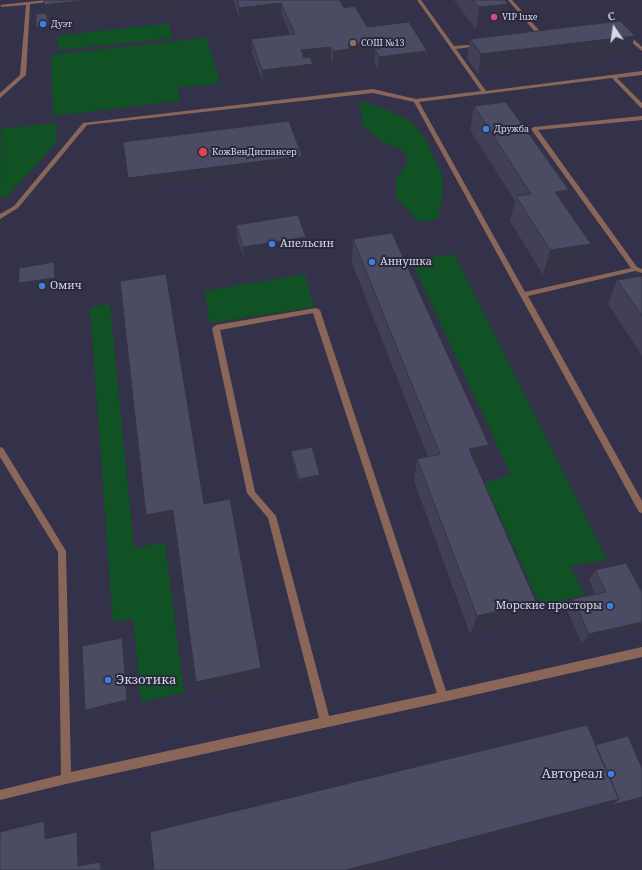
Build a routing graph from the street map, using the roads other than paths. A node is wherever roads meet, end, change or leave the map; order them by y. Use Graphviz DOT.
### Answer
graph roads {
  1 [pos="59,0"];
  2 [pos="419,0"];
  3 [pos="510,0"];
  4 [pos="14,2"];
  5 [pos="28,3"];
  6 [pos="0,6"];
  7 [pos="620,29"];
  8 [pos="551,37"];
  9 [pos="543,38"];
  10 [pos="536,39"];
  11 [pos="483,45"];
  12 [pos="453,48"];
  13 [pos="642,50"];
  14 [pos="642,74"];
  15 [pos="614,77"];
  16 [pos="485,93"];
  17 [pos="0,96"];
  18 [pos="416,101"];
  19 [pos="642,106"];
  20 [pos="642,118"];
  21 [pos="0,217"];
  22 [pos="639,270"];
  23 [pos="524,295"];
  24 [pos="0,450"];
  25 [pos="642,509"];
  26 [pos="642,652"];
  27 [pos="443,697"];
  28 [pos="326,722"];
  29 [pos="66,779"];
  30 [pos="0,795"];
  1 -- 5 [label="lane"];
  2 -- 12 [label="lane"];
  3 -- 9 [label="lane"];
  4 -- 5 [label="lane"];
  4 -- 6 [label="lane"];
  5 -- 17 [label="lane"];
  7 -- 13 [label="lane"];
  8 -- 9 [label="lane"];
  9 -- 10 [label="lane"];
  11 -- 12 [label="lane"];
  12 -- 16 [label="lane"];
  14 -- 15 [label="lane"];
  15 -- 16 [label="lane"];
  15 -- 19 [label="lane"];
  16 -- 18 [label="lane"];
  18 -- 21 [label="lane"];
  18 -- 23 [label="lane"];
  20 -- 22 [label="lane"];
  22 -- 23 [label="lane"];
  23 -- 25 [label="lane"];
  24 -- 29 [label="lane"];
  26 -- 27 [label="lane"];
  27 -- 28 [label="lane"];
  27 -- 28 [label="lane"];
  28 -- 29 [label="lane"];
  29 -- 30 [label="lane"];
}
